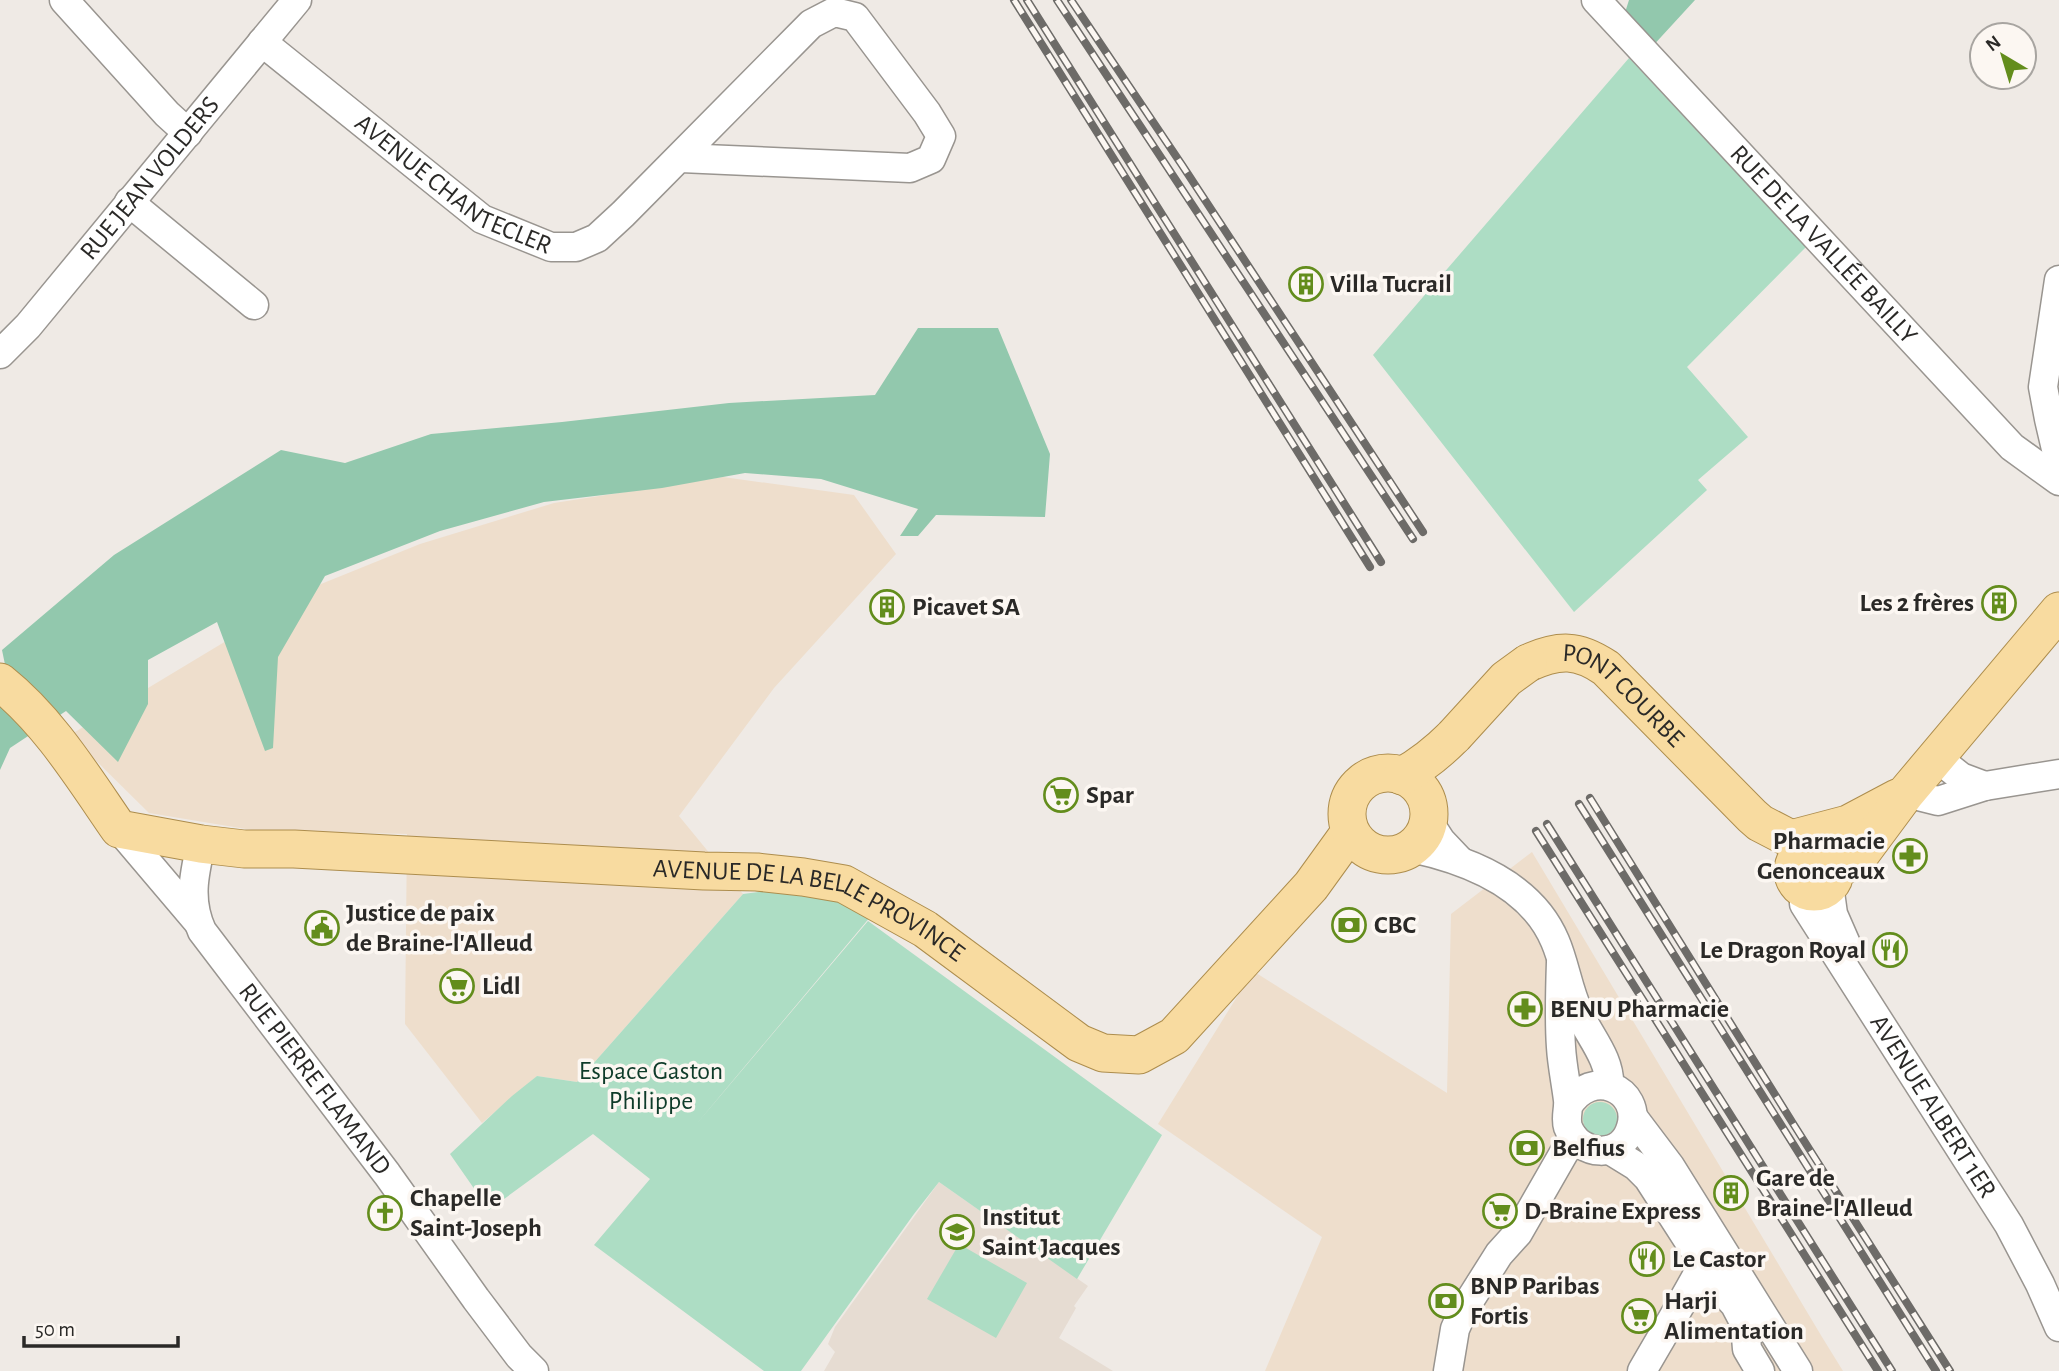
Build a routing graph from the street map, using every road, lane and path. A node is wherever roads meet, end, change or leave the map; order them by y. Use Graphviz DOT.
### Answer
graph roads {
  1 [pos="64,0"];
  2 [pos="297,0"];
  3 [pos="1596,0"];
  4 [pos="262,42"];
  5 [pos="188,132"];
  6 [pos="681,158"];
  7 [pos="129,202"];
  8 [pos="2059,279"];
  9 [pos="254,304"];
  10 [pos="0,354"];
  11 [pos="2059,462"];
  12 [pos="2059,481"];
  13 [pos="2059,611"];
  14 [pos="0,682"];
  15 [pos="1937,758"];
  16 [pos="2059,774"];
  17 [pos="1985,786"];
  18 [pos="1906,793"];
  19 [pos="1417,810"];
  20 [pos="119,829"];
  21 [pos="1358,840"];
  22 [pos="201,844"];
  23 [pos="1811,866"];
  24 [pos="197,921"];
  25 [pos="1561,962"];
  26 [pos="1609,1086"];
  27 [pos="1568,1106"];
  28 [pos="1633,1117"];
  29 [pos="1573,1137"];
  30 [pos="1609,1150"];
  31 [pos="1716,1239"];
  32 [pos="1703,1264"];
  33 [pos="2059,1283"];
  34 [pos="2057,1318"];
  35 [pos="534,1371"];
  36 [pos="1448,1371"];
  37 [pos="1642,1371"];
  38 [pos="1760,1371"];
  39 [pos="1798,1371"];
  1 -- 5 [label="street"];
  2 -- 4 [label="street, RUE JEAN VOLDERS"];
  3 -- 12 [label="street, RUE DE LA VALLÉE BAILLY"];
  4 -- 5 [label="street, RUE JEAN VOLDERS"];
  4 -- 6 [label="street, AVENUE CHANTECLER"];
  5 -- 7 [label="street, RUE JEAN VOLDERS"];
  6 -- 6 [label="street, AVENUE CHANTECLER"];
  7 -- 9 [label="street"];
  7 -- 10 [label="street, RUE JEAN VOLDERS"];
  8 -- 11 [label="street"];
  13 -- 15 [label="main road"];
  14 -- 20 [label="main road, RUE PIERRE FLAMAND"];
  15 -- 17 [label="street"];
  15 -- 18 [label="main road"];
  16 -- 17 [label="street"];
  17 -- 18 [label="street"];
  18 -- 23 [label="main road"];
  18 -- 23 [label="main road"];
  19 -- 21 [label="main road"];
  19 -- 21 [label="main road"];
  19 -- 23 [label="main road, PONT COURBE"];
  19 -- 25 [label="street"];
  20 -- 22 [label="main road"];
  20 -- 24 [label="street, RUE PIERRE FLAMAND"];
  21 -- 22 [label="main road, AVENUE DE LA BELLE PROVINCE"];
  22 -- 24 [label="street, RUE PIERRE FLAMAND"];
  23 -- 33 [label="street, AVENUE ALBERT 1ER"];
  23 -- 34 [label="street, AVENUE ALBERT 1ER"];
  24 -- 35 [label="street, RUE PIERRE FLAMAND"];
  25 -- 26 [label="street"];
  25 -- 27 [label="street"];
  26 -- 27 [label="street"];
  26 -- 28 [label="street"];
  27 -- 29 [label="street"];
  28 -- 30 [label="street"];
  28 -- 31 [label="street"];
  29 -- 30 [label="street"];
  29 -- 36 [label="street"];
  30 -- 32 [label="street"];
  31 -- 32 [label="street"];
  31 -- 39 [label="street"];
  32 -- 37 [label="street"];
  32 -- 38 [label="street"];
}
